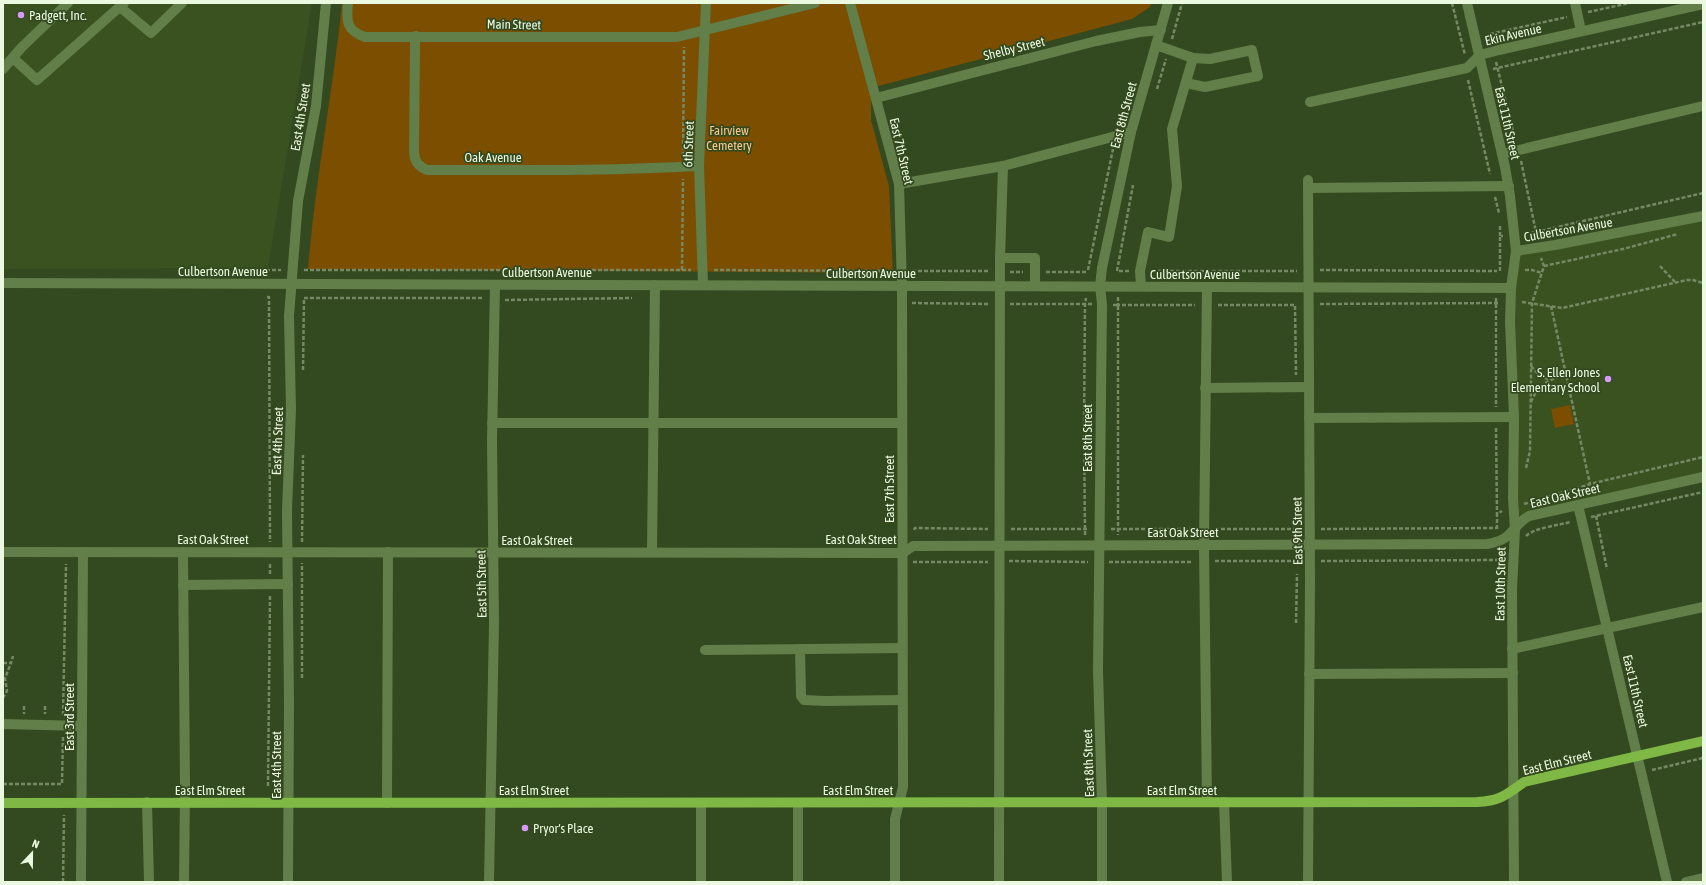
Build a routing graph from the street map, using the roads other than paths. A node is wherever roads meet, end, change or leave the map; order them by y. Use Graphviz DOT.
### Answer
graph roads {
  1 [pos="68,3"];
  2 [pos="182,3"];
  3 [pos="326,3"];
  4 [pos="348,3"];
  5 [pos="706,3"];
  6 [pos="815,3"];
  7 [pos="850,3"];
  8 [pos="1168,3"];
  9 [pos="1467,3"];
  10 [pos="1575,3"];
  11 [pos="1703,4"];
  12 [pos="122,5"];
  13 [pos="1161,30"];
  14 [pos="706,31"];
  15 [pos="1581,31"];
  16 [pos="416,36"];
  17 [pos="1156,45"];
  18 [pos="1480,55"];
  19 [pos="1193,58"];
  20 [pos="7,61"];
  21 [pos="1186,83"];
  22 [pos="876,98"];
  23 [pos="1310,102"];
  24 [pos="1703,106"];
  25 [pos="1130,132"];
  26 [pos="1502,154"];
  27 [pos="699,166"];
  28 [pos="1003,166"];
  29 [pos="899,184"];
  30 [pos="1509,186"];
  31 [pos="1703,216"];
  32 [pos="1516,251"];
  33 [pos="1000,258"];
  34 [pos="3,283"];
  35 [pos="291,284"];
  36 [pos="495,285"];
  37 [pos="655,285"];
  38 [pos="703,285"];
  39 [pos="902,286"];
  40 [pos="1000,286"];
  41 [pos="1034,286"];
  42 [pos="1100,286"];
  43 [pos="1141,286"];
  44 [pos="1207,287"];
  45 [pos="1309,287"];
  46 [pos="1511,288"];
  47 [pos="1309,387"];
  48 [pos="1205,388"];
  49 [pos="1514,417"];
  50 [pos="1309,418"];
  51 [pos="492,423"];
  52 [pos="653,423"];
  53 [pos="902,423"];
  54 [pos="1703,477"];
  55 [pos="1578,505"];
  56 [pos="1515,530"];
  57 [pos="1100,545"];
  58 [pos="1204,545"];
  59 [pos="1309,545"];
  60 [pos="999,546"];
  61 [pos="288,547"];
  62 [pos="3,552"];
  63 [pos="83,552"];
  64 [pos="183,552"];
  65 [pos="388,552"];
  66 [pos="652,552"];
  67 [pos="493,553"];
  68 [pos="903,553"];
  69 [pos="183,584"];
  70 [pos="288,584"];
  71 [pos="1703,607"];
  72 [pos="1607,627"];
  73 [pos="902,648"];
  74 [pos="800,649"];
  75 [pos="1512,649"];
  76 [pos="705,650"];
  77 [pos="1513,673"];
  78 [pos="1309,674"];
  79 [pos="902,700"];
  80 [pos="3,724"];
  81 [pos="82,726"];
  82 [pos="1703,741"];
  83 [pos="1638,756"];
  84 [pos="1514,790"];
  85 [pos="147,802"];
  86 [pos="1207,802"];
  87 [pos="1224,802"];
  88 [pos="1308,802"];
  89 [pos="3,803"];
  90 [pos="82,803"];
  91 [pos="185,803"];
  92 [pos="289,803"];
  93 [pos="387,803"];
  94 [pos="491,803"];
  95 [pos="701,803"];
  96 [pos="798,803"];
  97 [pos="899,803"];
  98 [pos="1000,803"];
  99 [pos="1102,803"];
  100 [pos="1703,878"];
  101 [pos="81,882"];
  102 [pos="149,882"];
  103 [pos="184,882"];
  104 [pos="288,882"];
  105 [pos="489,882"];
  106 [pos="702,882"];
  107 [pos="798,882"];
  108 [pos="895,882"];
  109 [pos="999,882"];
  110 [pos="1102,882"];
  111 [pos="1227,882"];
  112 [pos="1308,882"];
  113 [pos="1514,882"];
  114 [pos="1666,882"];
  115 [pos="1686,882"];
  1 -- 20 [label="street"];
  2 -- 12 [label="street"];
  3 -- 35 [label="street, East 4th Street"];
  4 -- 16 [label="street, Main Street"];
  5 -- 14 [label="street, 6th Street"];
  6 -- 14 [label="street, Main Street"];
  7 -- 22 [label="street, East 7th Street"];
  8 -- 13 [label="street, East 8th Street"];
  9 -- 18 [label="street, East 11th Street"];
  10 -- 15 [label="street"];
  11 -- 15 [label="street, Ekin Avenue"];
  12 -- 20 [label="street"];
  13 -- 17 [label="street, East 8th Street"];
  13 -- 22 [label="street, Shelby Street"];
  14 -- 16 [label="street, Main Street"];
  14 -- 27 [label="street, 6th Street"];
  15 -- 18 [label="street, Ekin Avenue"];
  16 -- 27 [label="street, Oak Avenue"];
  17 -- 19 [label="street"];
  17 -- 25 [label="street, East 8th Street"];
  18 -- 23 [label="street, Ekin Avenue"];
  18 -- 26 [label="street, East 11th Street"];
  19 -- 21 [label="street"];
  19 -- 21 [label="street"];
  21 -- 43 [label="street"];
  22 -- 29 [label="street, East 7th Street"];
  24 -- 26 [label="street"];
  25 -- 28 [label="street"];
  25 -- 42 [label="street, East 8th Street"];
  26 -- 30 [label="street, East 11th Street"];
  27 -- 38 [label="street, 6th Street"];
  28 -- 29 [label="street"];
  28 -- 33 [label="street"];
  29 -- 39 [label="street, East 7th Street"];
  30 -- 32 [label="street, East 11th Street"];
  30 -- 45 [label="street, East 9th Street"];
  31 -- 32 [label="street, Culbertson Avenue"];
  32 -- 46 [label="street, Culbertson Avenue"];
  33 -- 40 [label="street"];
  33 -- 41 [label="street"];
  34 -- 35 [label="street, Culbertson Avenue"];
  35 -- 36 [label="street, Culbertson Avenue"];
  35 -- 61 [label="street, East 4th Street"];
  36 -- 37 [label="street, Culbertson Avenue"];
  36 -- 51 [label="street, East 5th Street"];
  37 -- 38 [label="street, Culbertson Avenue"];
  37 -- 52 [label="street"];
  38 -- 39 [label="street, Culbertson Avenue"];
  39 -- 40 [label="street, Culbertson Avenue"];
  39 -- 53 [label="street, East 7th Street"];
  40 -- 41 [label="street, Culbertson Avenue"];
  40 -- 60 [label="street"];
  41 -- 42 [label="street, Culbertson Avenue"];
  42 -- 43 [label="street, Culbertson Avenue"];
  42 -- 57 [label="street, East 8th Street"];
  43 -- 44 [label="street, Culbertson Avenue"];
  44 -- 45 [label="street, Culbertson Avenue"];
  44 -- 48 [label="street"];
  45 -- 46 [label="street, Culbertson Avenue"];
  45 -- 47 [label="street, East 9th Street"];
  46 -- 49 [label="street, East 10th Street"];
  47 -- 48 [label="street"];
  47 -- 50 [label="street, East 9th Street"];
  48 -- 58 [label="street"];
  49 -- 50 [label="street"];
  49 -- 56 [label="street, East 10th Street"];
  50 -- 59 [label="street, East 9th Street"];
  51 -- 52 [label="street"];
  51 -- 67 [label="street, East 5th Street"];
  52 -- 53 [label="street"];
  52 -- 66 [label="street"];
  53 -- 68 [label="street, East 7th Street"];
  54 -- 55 [label="street, East Oak Street"];
  55 -- 56 [label="street, East Oak Street"];
  55 -- 72 [label="street, East 11th Street"];
  56 -- 59 [label="street, East Oak Street"];
  56 -- 75 [label="street, East 10th Street"];
  57 -- 58 [label="street, East Oak Street"];
  57 -- 60 [label="street, East Oak Street"];
  57 -- 99 [label="street, East 8th Street"];
  58 -- 59 [label="street, East Oak Street"];
  58 -- 86 [label="street"];
  59 -- 78 [label="street, East 9th Street"];
  60 -- 68 [label="street, East Oak Street"];
  60 -- 98 [label="street"];
  61 -- 64 [label="street, East Oak Street"];
  61 -- 65 [label="street, East Oak Street"];
  61 -- 70 [label="street, East 4th Street"];
  62 -- 63 [label="street, East Oak Street"];
  63 -- 64 [label="street, East Oak Street"];
  63 -- 81 [label="street, East 3rd Street"];
  64 -- 69 [label="street"];
  65 -- 67 [label="street, East Oak Street"];
  65 -- 93 [label="street"];
  66 -- 67 [label="street, East Oak Street"];
  66 -- 68 [label="street, East Oak Street"];
  67 -- 94 [label="street, East 5th Street"];
  68 -- 73 [label="street, East 7th Street"];
  69 -- 70 [label="street"];
  69 -- 91 [label="street"];
  70 -- 92 [label="street, East 4th Street"];
  71 -- 72 [label="street"];
  72 -- 75 [label="street"];
  72 -- 83 [label="street, East 11th Street"];
  73 -- 74 [label="street"];
  73 -- 79 [label="street, East 7th Street"];
  74 -- 76 [label="street"];
  74 -- 79 [label="street"];
  75 -- 77 [label="street, East 10th Street"];
  77 -- 78 [label="street"];
  77 -- 84 [label="street, East 10th Street"];
  78 -- 88 [label="street, East 9th Street"];
  79 -- 97 [label="street, East 7th Street"];
  80 -- 81 [label="street"];
  81 -- 90 [label="street, East 3rd Street"];
  82 -- 83 [label="main road, East Elm Street"];
  83 -- 84 [label="main road, East Elm Street"];
  83 -- 114 [label="street, East 11th Street"];
  84 -- 88 [label="main road, East Elm Street"];
  84 -- 113 [label="street, East 10th Street"];
  85 -- 90 [label="main road, East Elm Street"];
  85 -- 91 [label="main road, East Elm Street"];
  85 -- 102 [label="street"];
  86 -- 87 [label="main road, East Elm Street"];
  86 -- 99 [label="main road, East Elm Street"];
  87 -- 88 [label="main road, East Elm Street"];
  87 -- 111 [label="street"];
  88 -- 112 [label="street, East 9th Street"];
  89 -- 90 [label="main road, East Elm Street"];
  90 -- 101 [label="street, East 3rd Street"];
  91 -- 92 [label="main road, East Elm Street"];
  91 -- 103 [label="street"];
  92 -- 93 [label="main road, East Elm Street"];
  92 -- 104 [label="street, East 4th Street"];
  93 -- 94 [label="main road, East Elm Street"];
  94 -- 95 [label="main road, East Elm Street"];
  94 -- 105 [label="street, East 5th Street"];
  95 -- 96 [label="main road, East Elm Street"];
  95 -- 106 [label="street"];
  96 -- 97 [label="main road, East Elm Street"];
  96 -- 107 [label="street"];
  97 -- 98 [label="main road, East Elm Street"];
  97 -- 108 [label="street, East 7th Street"];
  98 -- 99 [label="main road, East Elm Street"];
  98 -- 109 [label="street"];
  99 -- 110 [label="street, East 8th Street"];
  100 -- 115 [label="street"];
}
